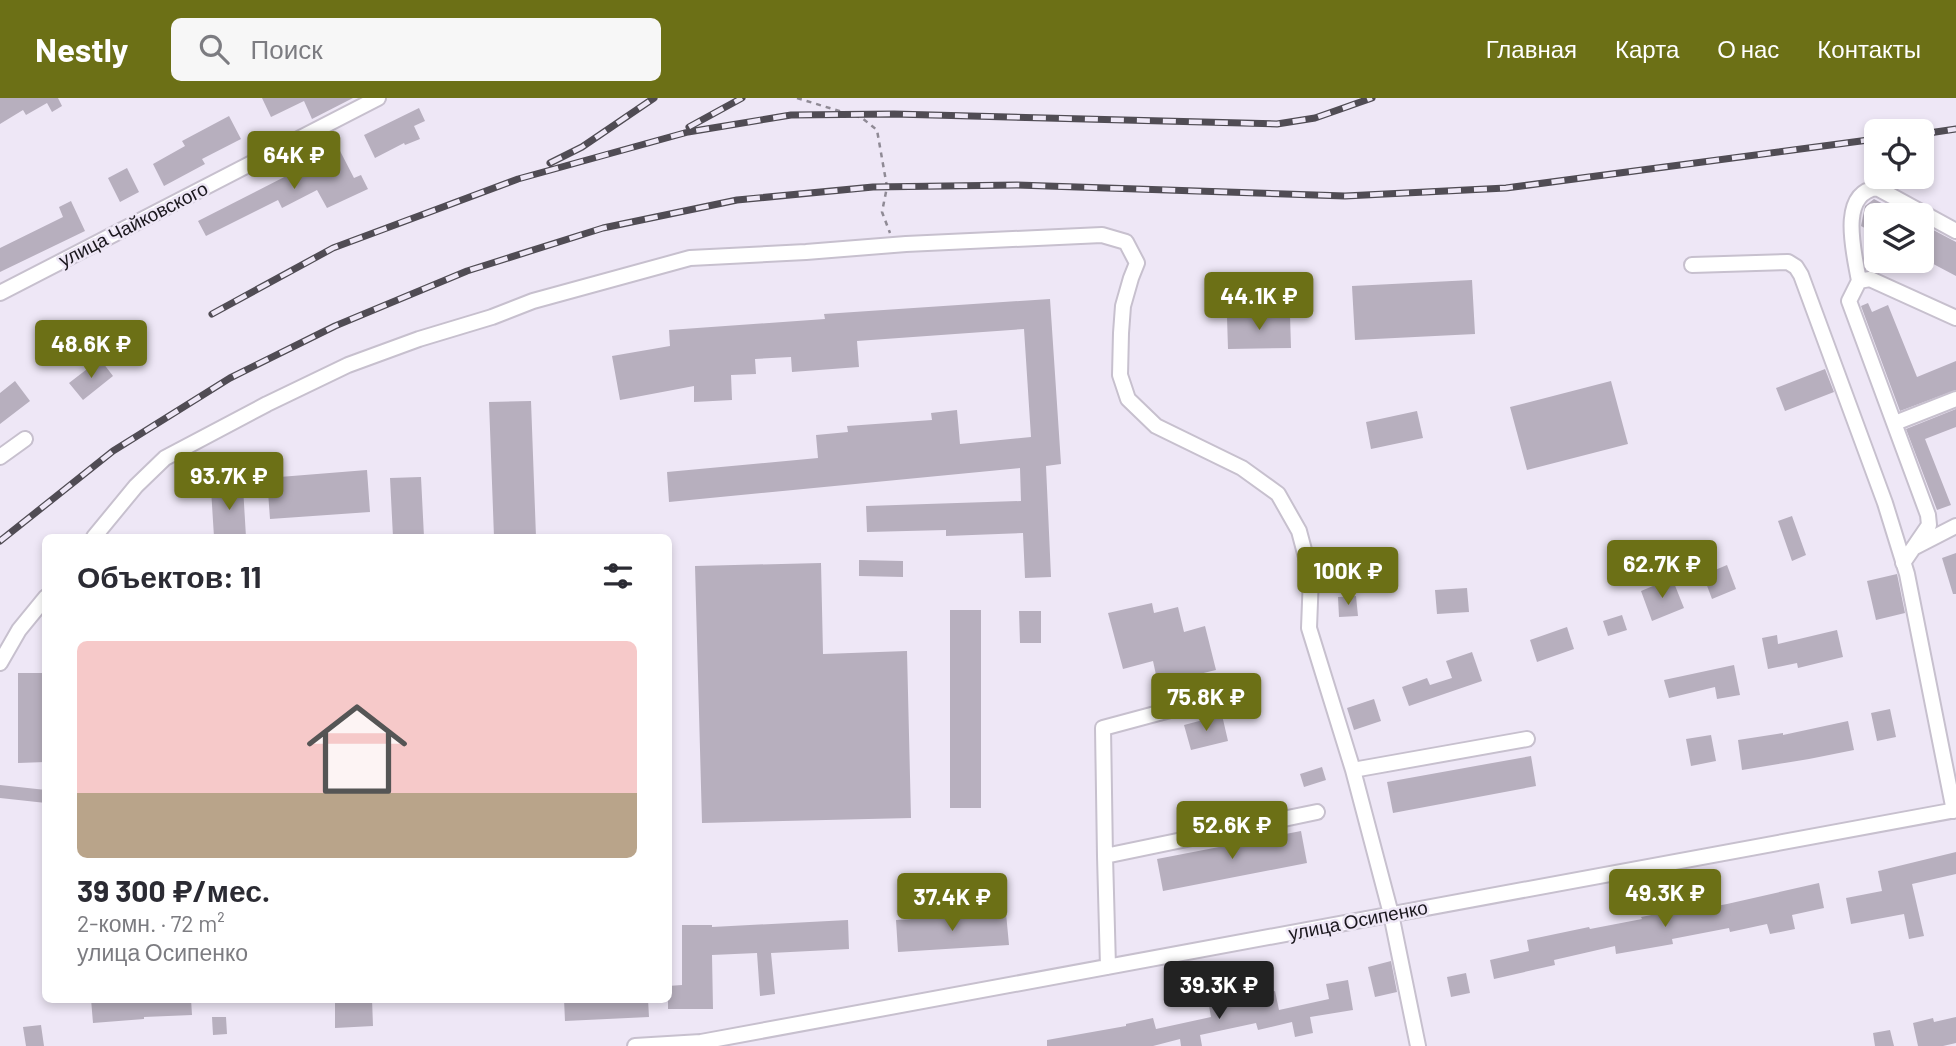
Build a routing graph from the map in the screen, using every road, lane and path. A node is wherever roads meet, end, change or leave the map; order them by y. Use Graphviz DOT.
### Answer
graph roads {
  1 [pos="378,98"];
  2 [pos="797,98"];
  3 [pos="1956,231"];
  4 [pos="894,245"];
  5 [pos="1692,265"];
  6 [pos="1859,281"];
  7 [pos="0,293"];
  8 [pos="1956,318"];
  9 [pos="1956,399"];
  10 [pos="1895,424"];
  11 [pos="25,439"];
  12 [pos="0,457"];
  13 [pos="1956,526"];
  14 [pos="96,534"];
  15 [pos="1914,548"];
  16 [pos="1903,564"];
  17 [pos="42,602"];
  18 [pos="0,663"];
  19 [pos="1211,699"];
  20 [pos="1527,738"];
  21 [pos="1353,770"];
  22 [pos="1955,811"];
  23 [pos="1317,812"];
  24 [pos="1105,856"];
  25 [pos="1391,914"];
  26 [pos="1108,967"];
  27 [pos="694,1044"];
  28 [pos="635,1046"];
  29 [pos="1418,1046"];
  1 -- 7 [label="street, улица Чайковского"];
  2 -- 4 [label="path"];
  3 -- 6 [label="street"];
  4 -- 14 [label="street"];
  4 -- 21 [label="street"];
  5 -- 16 [label="street"];
  6 -- 8 [label="street"];
  6 -- 10 [label="street"];
  9 -- 10 [label="street"];
  10 -- 15 [label="street"];
  11 -- 12 [label="street"];
  13 -- 15 [label="street"];
  15 -- 16 [label="street"];
  16 -- 22 [label="street"];
  17 -- 18 [label="street"];
  19 -- 24 [label="street"];
  20 -- 21 [label="street"];
  21 -- 25 [label="street"];
  22 -- 25 [label="street, улица Осипенко"];
  23 -- 24 [label="street"];
  24 -- 26 [label="street"];
  25 -- 26 [label="street, улица Осипенко"];
  25 -- 29 [label="street"];
  26 -- 27 [label="street, улица Осипенко"];
  27 -- 28 [label="street, улица Осипенко"];
}
